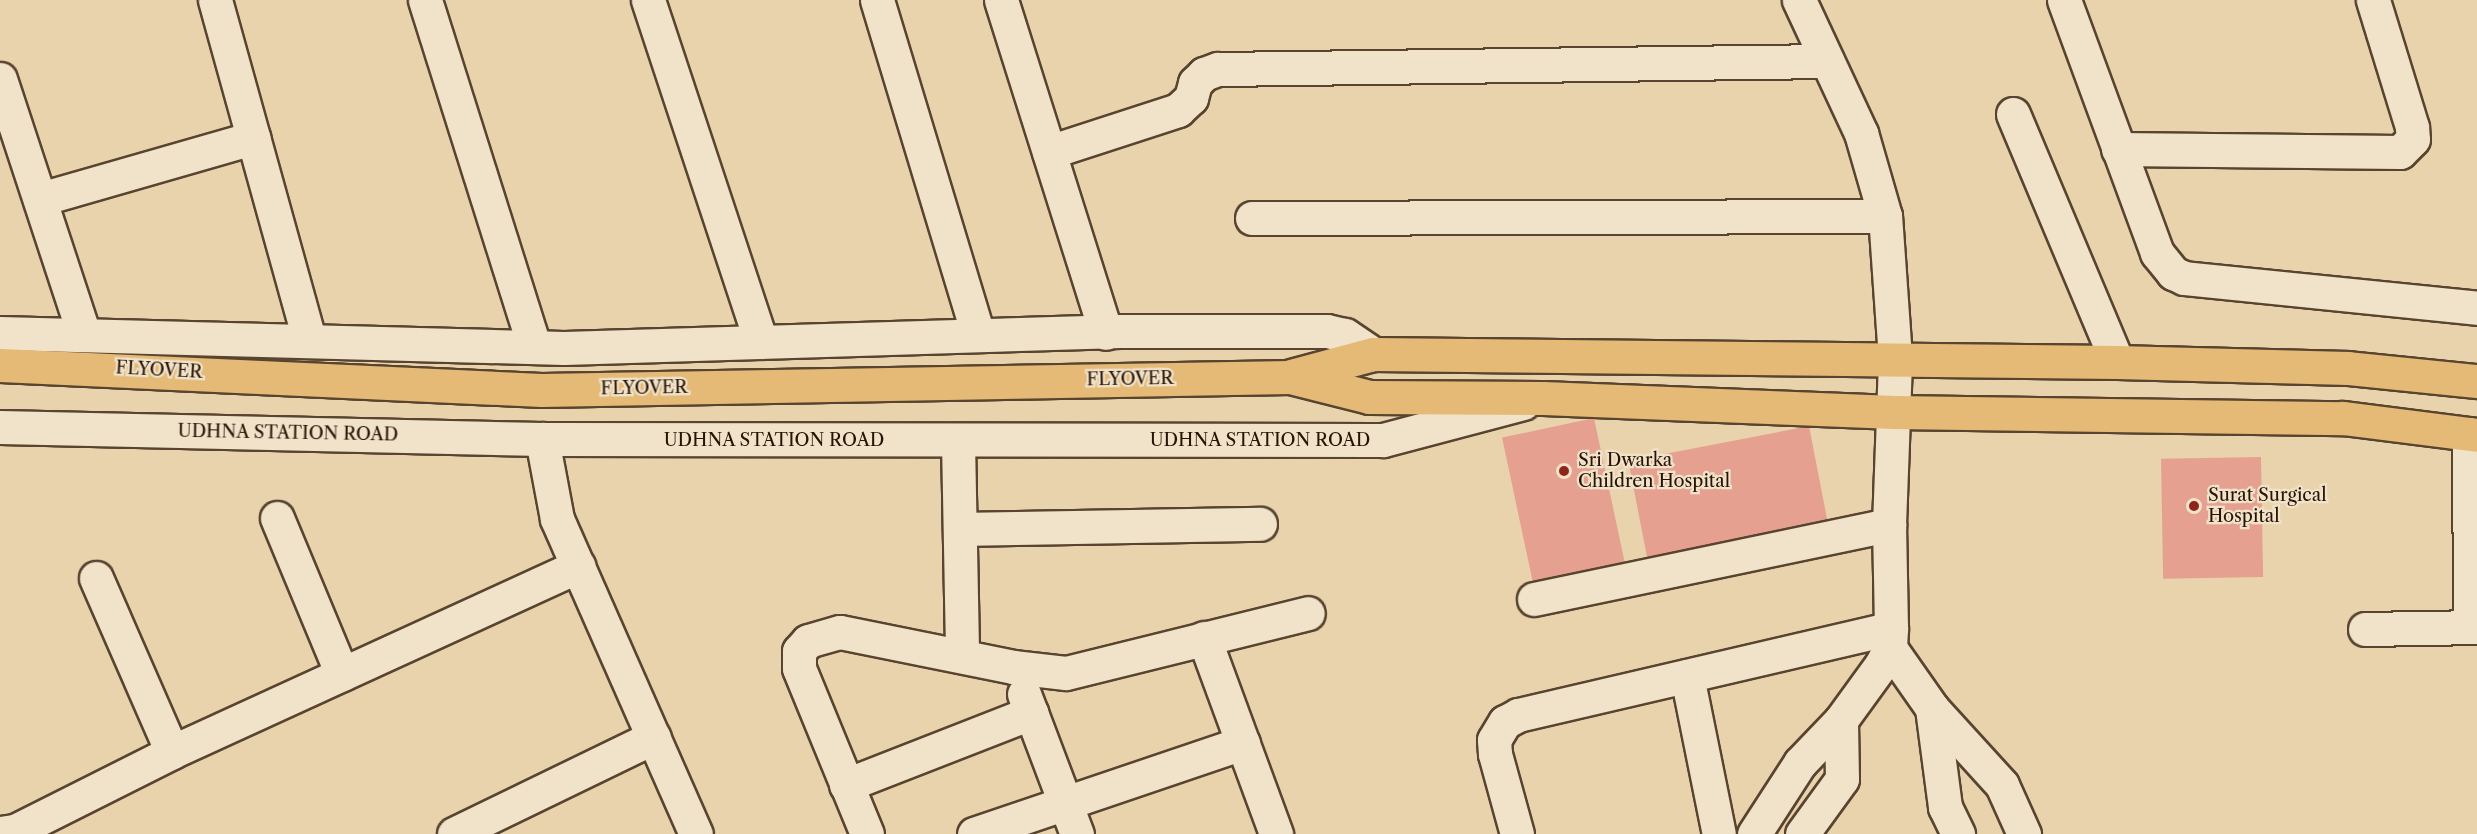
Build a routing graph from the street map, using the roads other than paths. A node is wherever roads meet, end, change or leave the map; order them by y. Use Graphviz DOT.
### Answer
graph roads {
  1 [pos="215,0"];
  2 [pos="425,0"];
  3 [pos="648,0"];
  4 [pos="877,0"];
  5 [pos="1799,0"];
  6 [pos="2064,0"];
  7 [pos="2373,0"];
  8 [pos="1010,2"];
  9 [pos="1827,61"];
  10 [pos="0,80"];
  11 [pos="2013,114"];
  12 [pos="253,138"];
  13 [pos="2118,149"];
  14 [pos="1049,152"];
  15 [pos="40,199"];
  16 [pos="1885,216"];
  17 [pos="1252,218"];
  18 [pos="2477,308"];
  19 [pos="0,333"];
  20 [pos="1106,333"];
  21 [pos="84,334"];
  22 [pos="978,336"];
  23 [pos="309,338"];
  24 [pos="761,342"];
  25 [pos="534,346"];
  26 [pos="1373,354"];
  27 [pos="1895,358"];
  28 [pos="2117,362"];
  29 [pos="0,364"];
  30 [pos="1290,377"];
  31 [pos="2477,381"];
  32 [pos="1543,398"];
  33 [pos="1894,412"];
  34 [pos="0,427"];
  35 [pos="2473,434"];
  36 [pos="542,439"];
  37 [pos="958,441"];
  38 [pos="277,518"];
  39 [pos="1260,524"];
  40 [pos="1889,525"];
  41 [pos="960,529"];
  42 [pos="578,566"];
  43 [pos="96,578"];
  44 [pos="1534,599"];
  45 [pos="1308,613"];
  46 [pos="2474,627"];
  47 [pos="2365,629"];
  48 [pos="1204,638"];
  49 [pos="1891,638"];
  50 [pos="962,655"];
  51 [pos="1013,667"];
  52 [pos="342,674"];
  53 [pos="1687,676"];
  54 [pos="1932,708"];
  55 [pos="1031,713"];
  56 [pos="1841,720"];
  57 [pos="654,737"];
  58 [pos="1243,742"];
  59 [pos="172,752"];
  60 [pos="846,785"];
  61 [pos="1065,801"];
  62 [pos="1270,832"];
  63 [pos="0,833"];
  64 [pos="454,834"];
  65 [pos="696,834"];
  66 [pos="867,834"];
  67 [pos="974,834"];
  68 [pos="1077,834"];
  69 [pos="1517,834"];
  70 [pos="1719,834"];
  71 [pos="1754,834"];
  72 [pos="1802,834"];
  73 [pos="1958,834"];
  74 [pos="2024,834"];
  1 -- 12 [label="street"];
  2 -- 25 [label="street"];
  3 -- 24 [label="street"];
  4 -- 22 [label="street"];
  5 -- 9 [label="street"];
  6 -- 13 [label="street"];
  7 -- 13 [label="street"];
  8 -- 14 [label="street"];
  9 -- 14 [label="street"];
  9 -- 16 [label="street"];
  10 -- 15 [label="street"];
  11 -- 28 [label="street"];
  12 -- 15 [label="street"];
  12 -- 23 [label="street"];
  13 -- 18 [label="street"];
  14 -- 20 [label="street"];
  15 -- 21 [label="street"];
  16 -- 17 [label="street"];
  16 -- 27 [label="street"];
  19 -- 21 [label="street"];
  20 -- 22 [label="street"];
  20 -- 26 [label="street"];
  21 -- 23 [label="street"];
  22 -- 24 [label="street"];
  23 -- 25 [label="street"];
  24 -- 25 [label="street"];
  26 -- 27 [label="main road"];
  26 -- 30 [label="main road"];
  27 -- 28 [label="main road"];
  27 -- 33 [label="street"];
  28 -- 31 [label="main road"];
  29 -- 30 [label="main road, FLYOVER"];
  30 -- 32 [label="main road"];
  32 -- 33 [label="main road"];
  32 -- 37 [label="street, UDHNA STATION ROAD"];
  33 -- 35 [label="main road"];
  33 -- 40 [label="street"];
  34 -- 36 [label="street, UDHNA STATION ROAD"];
  35 -- 46 [label="street"];
  36 -- 37 [label="street, UDHNA STATION ROAD"];
  36 -- 42 [label="street"];
  37 -- 41 [label="street"];
  38 -- 52 [label="street"];
  39 -- 41 [label="street"];
  40 -- 44 [label="street"];
  40 -- 49 [label="street"];
  41 -- 50 [label="street"];
  42 -- 52 [label="street"];
  42 -- 57 [label="street"];
  43 -- 59 [label="street"];
  45 -- 48 [label="street"];
  46 -- 47 [label="street"];
  48 -- 51 [label="street"];
  48 -- 58 [label="street"];
  49 -- 53 [label="street"];
  49 -- 54 [label="street"];
  49 -- 56 [label="street"];
  50 -- 51 [label="street"];
  50 -- 60 [label="street"];
  51 -- 55 [label="street"];
  52 -- 59 [label="street"];
  53 -- 69 [label="street"];
  53 -- 70 [label="street"];
  54 -- 73 [label="street"];
  54 -- 74 [label="street"];
  55 -- 60 [label="street"];
  55 -- 61 [label="street"];
  56 -- 71 [label="street"];
  56 -- 72 [label="street"];
  57 -- 64 [label="street"];
  57 -- 65 [label="street"];
  58 -- 61 [label="street"];
  58 -- 62 [label="street"];
  59 -- 63 [label="street"];
  60 -- 66 [label="street"];
  61 -- 67 [label="street"];
  61 -- 68 [label="street"];
}
